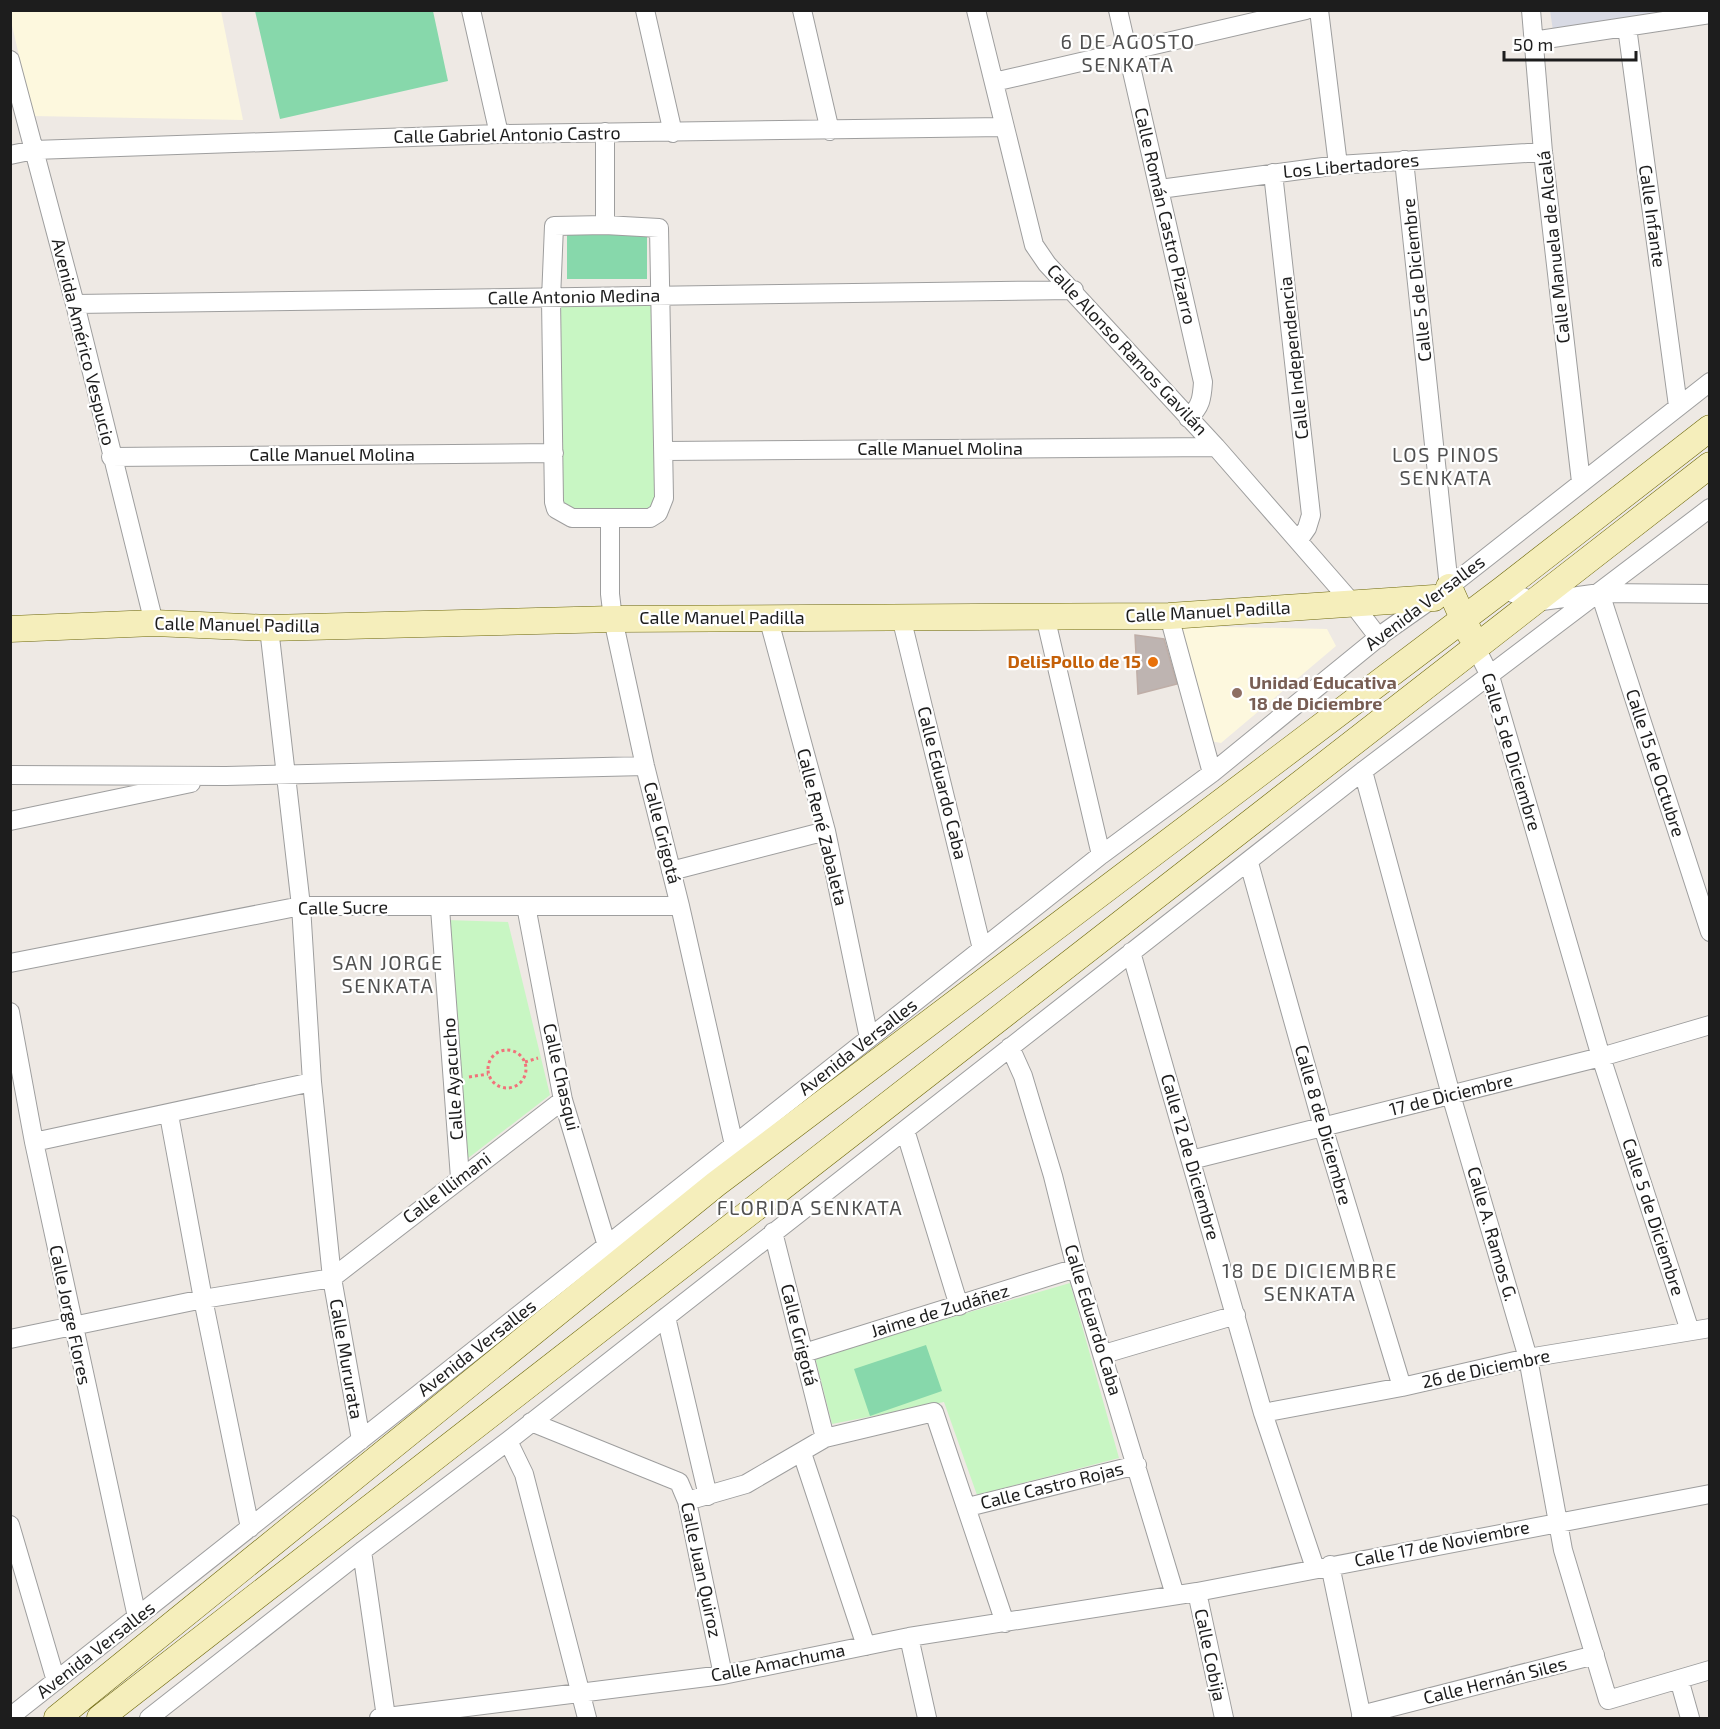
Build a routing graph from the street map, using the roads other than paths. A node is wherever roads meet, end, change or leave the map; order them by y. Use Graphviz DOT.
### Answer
graph roads {
  1 [pos="471,10"];
  2 [pos="645,10"];
  3 [pos="802,10"];
  4 [pos="976,10"];
  5 [pos="1118,10"];
  6 [pos="1306,10"];
  7 [pos="1319,10"];
  8 [pos="1531,10"];
  9 [pos="1710,15"];
  10 [pos="1250,17"];
  11 [pos="1627,27"];
  12 [pos="1533,41"];
  13 [pos="1128,53"];
  14 [pos="10,60"];
  15 [pos="994,82"];
  16 [pos="1004,127"];
  17 [pos="830,131"];
  18 [pos="604,132"];
  19 [pos="499,134"];
  20 [pos="673,134"];
  21 [pos="34,150"];
  22 [pos="1543,152"];
  23 [pos="10,155"];
  24 [pos="1404,160"];
  25 [pos="1338,165"];
  26 [pos="1273,173"];
  27 [pos="1160,189"];
  28 [pos="605,225"];
  29 [pos="1074,291"];
  30 [pos="661,296"];
  31 [pos="551,298"];
  32 [pos="75,304"];
  33 [pos="1710,382"];
  34 [pos="1678,406"];
  35 [pos="1188,418"];
  36 [pos="1710,428"];
  37 [pos="1216,447"];
  38 [pos="664,451"];
  39 [pos="554,453"];
  40 [pos="111,457"];
  41 [pos="1710,465"];
  42 [pos="1581,482"];
  43 [pos="1710,508"];
  44 [pos="610,519"];
  45 [pos="1298,541"];
  46 [pos="1503,589"];
  47 [pos="1441,593"];
  48 [pos="1600,593"];
  49 [pos="1710,594"];
  50 [pos="1535,602"];
  51 [pos="1353,604"];
  52 [pos="1045,616"];
  53 [pos="1169,616"];
  54 [pos="768,617"];
  55 [pos="901,617"];
  56 [pos="613,619"];
  57 [pos="1463,619"];
  58 [pos="154,623"];
  59 [pos="269,628"];
  60 [pos="10,629"];
  61 [pos="1379,638"];
  62 [pos="1476,648"];
  63 [pos="1490,676"];
  64 [pos="645,766"];
  65 [pos="1363,771"];
  66 [pos="286,773"];
  67 [pos="1212,773"];
  68 [pos="10,775"];
  69 [pos="226,776"];
  70 [pos="10,821"];
  71 [pos="826,831"];
  72 [pos="1101,855"];
  73 [pos="1249,863"];
  74 [pos="671,871"];
  75 [pos="301,906"];
  76 [pos="526,906"];
  77 [pos="680,906"];
  78 [pos="440,908"];
  79 [pos="1710,932"];
  80 [pos="982,949"];
  81 [pos="1131,952"];
  82 [pos="10,963"];
  83 [pos="10,1011"];
  84 [pos="1710,1025"];
  85 [pos="870,1038"];
  86 [pos="1010,1047"];
  87 [pos="1601,1057"];
  88 [pos="312,1082"];
  89 [pos="1451,1095"];
  90 [pos="563,1100"];
  91 [pos="169,1115"];
  92 [pos="1323,1127"];
  93 [pos="905,1130"];
  94 [pos="34,1142"];
  95 [pos="734,1145"];
  96 [pos="1191,1160"];
  97 [pos="460,1178"];
  98 [pos="773,1232"];
  99 [pos="607,1246"];
  100 [pos="1076,1268"];
  101 [pos="332,1278"];
  102 [pos="203,1299"];
  103 [pos="959,1306"];
  104 [pos="1236,1315"];
  105 [pos="666,1317"];
  106 [pos="72,1326"];
  107 [pos="1710,1328"];
  108 [pos="1690,1331"];
  109 [pos="10,1339"];
  110 [pos="804,1353"];
  111 [pos="1104,1354"];
  112 [pos="1528,1359"];
  113 [pos="1402,1387"];
  114 [pos="1263,1413"];
  115 [pos="531,1422"];
  116 [pos="825,1438"];
  117 [pos="361,1440"];
  118 [pos="508,1441"];
  119 [pos="802,1453"];
  120 [pos="1137,1465"];
  121 [pos="1710,1494"];
  122 [pos="708,1496"];
  123 [pos="687,1501"];
  124 [pos="968,1507"];
  125 [pos="1559,1521"];
  126 [pos="10,1525"];
  127 [pos="250,1528"];
  128 [pos="362,1551"];
  129 [pos="1322,1567"];
  130 [pos="1197,1592"];
  131 [pos="1175,1595"];
  132 [pos="137,1617"];
  133 [pos="1005,1623"];
  134 [pos="909,1637"];
  135 [pos="866,1646"];
  136 [pos="1595,1656"];
  137 [pos="1710,1670"];
  138 [pos="723,1675"];
  139 [pos="1679,1679"];
  140 [pos="56,1682"];
  141 [pos="582,1695"];
  142 [pos="10,1717"];
  143 [pos="1361,1717"];
  144 [pos="382,1718"];
  145 [pos="57,1719"];
  146 [pos="100,1719"];
  147 [pos="149,1719"];
  148 [pos="587,1719"];
  149 [pos="927,1719"];
  150 [pos="1224,1719"];
  151 [pos="1690,1719"];
  1 -- 19 [label="street"];
  2 -- 20 [label="street"];
  3 -- 17 [label="street"];
  4 -- 15 [label="street, Calle Alonso Ramos Gavilán"];
  5 -- 13 [label="street, Calle Román Castro Pizarro"];
  6 -- 10 [label="street"];
  7 -- 25 [label="street"];
  8 -- 12 [label="street, Calle Manuela de Alcalá"];
  9 -- 11 [label="street"];
  10 -- 13 [label="street"];
  11 -- 12 [label="street"];
  11 -- 34 [label="street, Calle Infante"];
  12 -- 22 [label="street, Calle Manuela de Alcalá"];
  13 -- 15 [label="street"];
  13 -- 27 [label="street, Calle Román Castro Pizarro"];
  14 -- 21 [label="street, Avenida Américo Vespucio"];
  15 -- 16 [label="street, Calle Alonso Ramos Gavilán"];
  16 -- 17 [label="street, Calle Gabriel Antonio Castro"];
  16 -- 29 [label="street, Calle Alonso Ramos Gavilán"];
  17 -- 20 [label="street, Calle Gabriel Antonio Castro"];
  18 -- 19 [label="street, Calle Gabriel Antonio Castro"];
  18 -- 20 [label="street, Calle Gabriel Antonio Castro"];
  18 -- 28 [label="street"];
  19 -- 21 [label="street, Calle Gabriel Antonio Castro"];
  21 -- 23 [label="street, Calle Gabriel Antonio Castro"];
  21 -- 32 [label="street, Avenida Américo Vespucio"];
  22 -- 24 [label="street, Los Libertadores"];
  22 -- 42 [label="street, Calle Manuela de Alcalá"];
  24 -- 25 [label="street, Los Libertadores"];
  24 -- 47 [label="street, Calle 5 de Diciembre"];
  25 -- 26 [label="street, Los Libertadores"];
  26 -- 27 [label="street, Los Libertadores"];
  26 -- 45 [label="street, Calle Independencia"];
  27 -- 35 [label="street, Calle Román Castro Pizarro"];
  28 -- 30 [label="street"];
  28 -- 31 [label="street"];
  29 -- 30 [label="street, Calle Antonio Medina"];
  29 -- 35 [label="street, Calle Alonso Ramos Gavilán"];
  30 -- 31 [label="street, Calle Antonio Medina"];
  30 -- 38 [label="street"];
  31 -- 32 [label="street, Calle Antonio Medina"];
  31 -- 39 [label="street"];
  32 -- 40 [label="street, Avenida Américo Vespucio"];
  33 -- 34 [label="street, Avenida Versalles"];
  34 -- 42 [label="street, Avenida Versalles"];
  35 -- 37 [label="street, Calle Alonso Ramos Gavilán"];
  36 -- 46 [label="street, Avenida Versalles"];
  37 -- 38 [label="street, Calle Manuel Molina"];
  37 -- 45 [label="street, Calle Alonso Ramos Gavilán"];
  38 -- 44 [label="street"];
  39 -- 40 [label="street, Calle Manuel Molina"];
  39 -- 44 [label="street"];
  40 -- 58 [label="street, Avenida Américo Vespucio"];
  41 -- 50 [label="street"];
  42 -- 47 [label="street, Avenida Versalles"];
  43 -- 48 [label="street"];
  44 -- 56 [label="street, Calle Grigotá"];
  45 -- 51 [label="street, Calle Alonso Ramos Gavilán"];
  46 -- 50 [label="street"];
  46 -- 57 [label="street, Avenida Versalles"];
  47 -- 51 [label="street, Calle Manuel Padilla"];
  47 -- 57 [label="street, Calle 5 de Diciembre"];
  47 -- 61 [label="street, Avenida Versalles"];
  48 -- 49 [label="street"];
  48 -- 50 [label="street"];
  48 -- 63 [label="street"];
  48 -- 79 [label="street, Calle 15 de Octubre"];
  50 -- 62 [label="street"];
  51 -- 53 [label="street, Calle Manuel Padilla"];
  51 -- 61 [label="street, Calle Alonso Ramos Gavilán"];
  52 -- 53 [label="street, Calle Manuel Padilla"];
  52 -- 55 [label="street, Calle Manuel Padilla"];
  52 -- 72 [label="street"];
  53 -- 67 [label="street"];
  54 -- 55 [label="street, Calle Manuel Padilla"];
  54 -- 56 [label="street, Calle Manuel Padilla"];
  54 -- 71 [label="street, Calle René Zabaleta"];
  55 -- 80 [label="street, Calle Eduardo Caba"];
  56 -- 59 [label="street, Calle Manuel Padilla"];
  56 -- 64 [label="street, Calle Grigotá"];
  57 -- 62 [label="street, Calle 5 de Diciembre"];
  57 -- 145 [label="street, Avenida Versalles"];
  58 -- 59 [label="street, Calle Manuel Padilla"];
  58 -- 60 [label="street, Calle Manuel Padilla"];
  59 -- 66 [label="street, Calle Mururata"];
  61 -- 67 [label="street, Avenida Versalles"];
  62 -- 63 [label="street, Calle 5 de Diciembre"];
  62 -- 146 [label="street"];
  63 -- 65 [label="street"];
  63 -- 87 [label="street, Calle 5 de Diciembre"];
  64 -- 66 [label="street"];
  64 -- 74 [label="street, Calle Grigotá"];
  65 -- 73 [label="street"];
  65 -- 89 [label="street, Calle A. Ramos G."];
  66 -- 69 [label="street"];
  66 -- 75 [label="street, Calle Mururata"];
  67 -- 72 [label="street, Avenida Versalles"];
  68 -- 69 [label="street"];
  69 -- 70 [label="street"];
  71 -- 74 [label="street"];
  71 -- 85 [label="street, Calle René Zabaleta"];
  72 -- 80 [label="street, Avenida Versalles"];
  73 -- 81 [label="street"];
  73 -- 92 [label="street, Calle 8 de Diciembre"];
  74 -- 77 [label="street, Calle Grigotá"];
  75 -- 78 [label="street, Calle Sucre"];
  75 -- 82 [label="street, Calle Sucre"];
  75 -- 88 [label="street, Calle Mururata"];
  76 -- 77 [label="street, Calle Sucre"];
  76 -- 78 [label="street, Calle Sucre"];
  76 -- 90 [label="street, Calle Chasqui"];
  77 -- 95 [label="street, Calle Grigotá"];
  78 -- 97 [label="street, Calle Ayacucho"];
  80 -- 85 [label="street, Avenida Versalles"];
  81 -- 86 [label="street"];
  81 -- 96 [label="street, Calle 12 de Diciembre"];
  83 -- 94 [label="street, Calle Jorge Flores"];
  84 -- 87 [label="street, 17 de Diciembre"];
  85 -- 95 [label="street, Avenida Versalles"];
  86 -- 93 [label="street"];
  86 -- 100 [label="street, Calle Eduardo Caba"];
  87 -- 89 [label="street, 17 de Diciembre"];
  87 -- 108 [label="street, Calle 5 de Diciembre"];
  88 -- 91 [label="street"];
  88 -- 101 [label="street, Calle Mururata"];
  89 -- 92 [label="street, 17 de Diciembre"];
  89 -- 112 [label="street, Calle A. Ramos G."];
  90 -- 97 [label="street, Calle Illimani"];
  90 -- 99 [label="street, Calle Chasqui"];
  91 -- 94 [label="street"];
  91 -- 102 [label="street"];
  92 -- 96 [label="street, 17 de Diciembre"];
  92 -- 113 [label="street, Calle 8 de Diciembre"];
  93 -- 98 [label="street"];
  93 -- 103 [label="street"];
  94 -- 106 [label="street, Calle Jorge Flores"];
  95 -- 99 [label="street, Avenida Versalles"];
  96 -- 104 [label="street, Calle 12 de Diciembre"];
  97 -- 101 [label="street, Calle Illimani"];
  98 -- 105 [label="street"];
  98 -- 110 [label="street, Calle Grigotá"];
  99 -- 117 [label="street, Avenida Versalles"];
  100 -- 103 [label="street, Jaime de Zudáñez"];
  100 -- 111 [label="street, Calle Eduardo Caba"];
  101 -- 102 [label="street"];
  101 -- 117 [label="street, Calle Mururata"];
  102 -- 106 [label="street"];
  102 -- 127 [label="street"];
  103 -- 110 [label="street, Jaime de Zudáñez"];
  104 -- 111 [label="street"];
  104 -- 114 [label="street, Calle 12 de Diciembre"];
  105 -- 115 [label="street"];
  105 -- 122 [label="street"];
  106 -- 109 [label="street"];
  106 -- 132 [label="street, Calle Jorge Flores"];
  107 -- 108 [label="street, 26 de Diciembre"];
  108 -- 112 [label="street, 26 de Diciembre"];
  110 -- 116 [label="street, Calle Grigotá"];
  111 -- 120 [label="street, Calle Eduardo Caba"];
  112 -- 113 [label="street, 26 de Diciembre"];
  112 -- 125 [label="street, Calle A. Ramos G."];
  113 -- 114 [label="street, 26 de Diciembre"];
  114 -- 129 [label="street, Calle 12 de Diciembre"];
  115 -- 118 [label="street"];
  115 -- 123 [label="street, Calle Juan Quiroz"];
  116 -- 119 [label="street"];
  116 -- 124 [label="street"];
  117 -- 127 [label="street, Avenida Versalles"];
  118 -- 128 [label="street"];
  118 -- 141 [label="street"];
  119 -- 122 [label="street"];
  119 -- 135 [label="street"];
  120 -- 124 [label="street, Calle Castro Rojas"];
  120 -- 131 [label="street, Calle Eduardo Caba"];
  121 -- 125 [label="street, Calle 17 de Noviembre"];
  122 -- 123 [label="street"];
  123 -- 138 [label="street, Calle Juan Quiroz"];
  124 -- 133 [label="street"];
  125 -- 129 [label="street, Calle 17 de Noviembre"];
  125 -- 136 [label="street, Calle A. Ramos G."];
  126 -- 140 [label="street"];
  127 -- 132 [label="street, Avenida Versalles"];
  128 -- 144 [label="street"];
  128 -- 147 [label="street"];
  129 -- 130 [label="street, Calle 17 de Noviembre"];
  129 -- 143 [label="street, Calle 12 de Diciembre"];
  130 -- 131 [label="street, Calle 17 de Noviembre"];
  130 -- 150 [label="street, Calle Cobija"];
  131 -- 133 [label="street, Calle Amachuma"];
  132 -- 140 [label="street, Avenida Versalles"];
  133 -- 134 [label="street, Calle Amachuma"];
  134 -- 135 [label="street, Calle Amachuma"];
  134 -- 149 [label="street"];
  135 -- 138 [label="street, Calle Amachuma"];
  136 -- 139 [label="street, Calle A. Ramos G."];
  136 -- 143 [label="street, Calle Hernán Siles"];
  137 -- 139 [label="street"];
  138 -- 141 [label="street, Calle Amachuma"];
  139 -- 151 [label="street"];
  140 -- 142 [label="street, Avenida Versalles"];
  141 -- 144 [label="street, Calle Amachuma"];
  141 -- 148 [label="street"];
}
